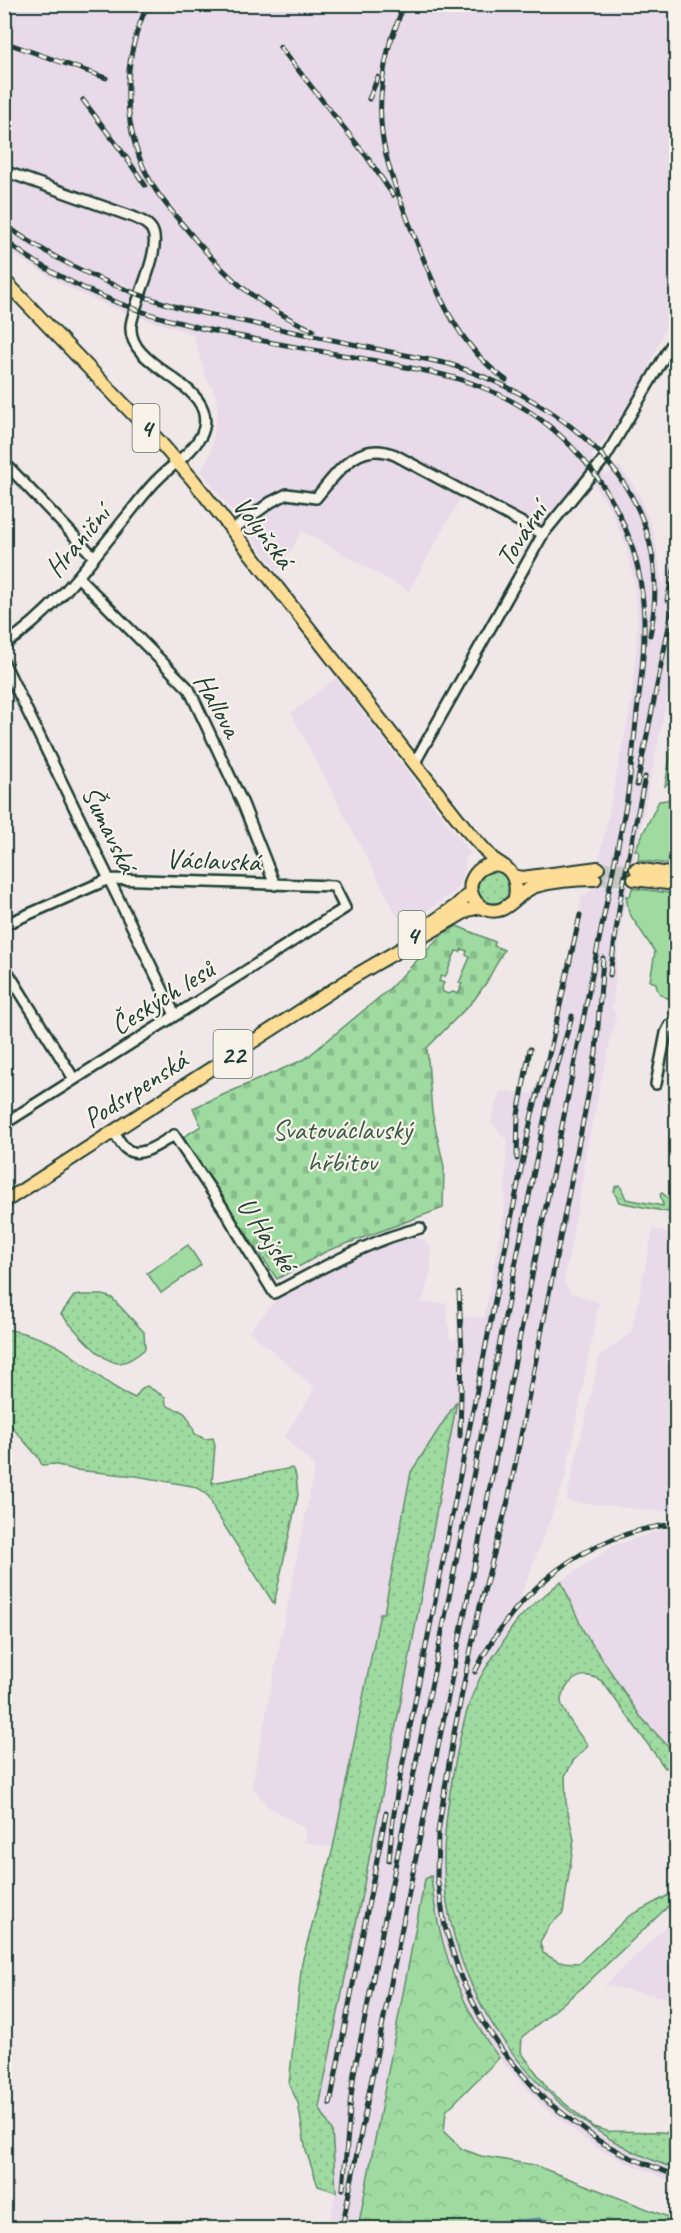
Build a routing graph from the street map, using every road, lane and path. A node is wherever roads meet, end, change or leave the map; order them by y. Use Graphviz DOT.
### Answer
graph roads {
  1 [pos="4,171"];
  2 [pos="4,280"];
  3 [pos="676,337"];
  4 [pos="4,462"];
  5 [pos="178,462"];
  6 [pos="232,530"];
  7 [pos="543,534"];
  8 [pos="94,557"];
  9 [pos="78,577"];
  10 [pos="4,645"];
  11 [pos="4,663"];
  12 [pos="414,764"];
  13 [pos="466,829"];
  14 [pos="505,867"];
  15 [pos="478,872"];
  16 [pos="676,875"];
  17 [pos="514,876"];
  18 [pos="109,879"];
  19 [pos="676,884"];
  20 [pos="275,885"];
  21 [pos="471,892"];
  22 [pos="515,898"];
  23 [pos="481,907"];
  24 [pos="345,908"];
  25 [pos="4,926"];
  26 [pos="4,966"];
  27 [pos="353,977"];
  28 [pos="175,1015"];
  29 [pos="676,1021"];
  30 [pos="74,1079"];
  31 [pos="656,1084"];
  32 [pos="4,1124"];
  33 [pos="114,1132"];
  34 [pos="4,1202"];
  35 [pos="420,1228"];
  1 -- 5 [label="street, Hraniční"];
  2 -- 5 [label="main road, Volyňská / 4"];
  3 -- 7 [label="street, Tovární"];
  4 -- 8 [label="street"];
  5 -- 6 [label="main road, Volyňská / 4"];
  5 -- 8 [label="street, Hraniční"];
  6 -- 7 [label="street"];
  6 -- 12 [label="main road, Volyňská / 4"];
  7 -- 12 [label="street, Tovární"];
  8 -- 9 [label="street, Hraniční"];
  9 -- 10 [label="street, Hraniční"];
  9 -- 20 [label="street, Hallova"];
  11 -- 18 [label="street, Šumavská"];
  12 -- 13 [label="main road, Volyňská / 4"];
  13 -- 14 [label="main road, Volyňská / 4"];
  13 -- 15 [label="main road, Volyňská / 4"];
  14 -- 15 [label="main road"];
  14 -- 17 [label="main road, 4"];
  15 -- 21 [label="main road, 4"];
  16 -- 19 [label="main road"];
  17 -- 22 [label="main road"];
  17 -- 22 [label="main road, Podsrpenská"];
  18 -- 20 [label="street, Václavská"];
  18 -- 25 [label="street, Václavská"];
  18 -- 28 [label="street, Šumavská"];
  20 -- 24 [label="street, Václavská"];
  21 -- 23 [label="main road"];
  21 -- 27 [label="main road, Podsrpenská / 4"];
  22 -- 23 [label="main road, Podsrpenská"];
  23 -- 27 [label="main road, Podsrpenská / 22"];
  24 -- 28 [label="street, Českých lesů"];
  26 -- 30 [label="street"];
  27 -- 33 [label="main road, Podsrpenská / 22"];
  28 -- 30 [label="street, Českých lesů"];
  29 -- 31 [label="street"];
  30 -- 32 [label="street, Českých lesů"];
  33 -- 34 [label="main road, Podsrpenská / 22"];
  33 -- 35 [label="street, U Hajské"];
}
